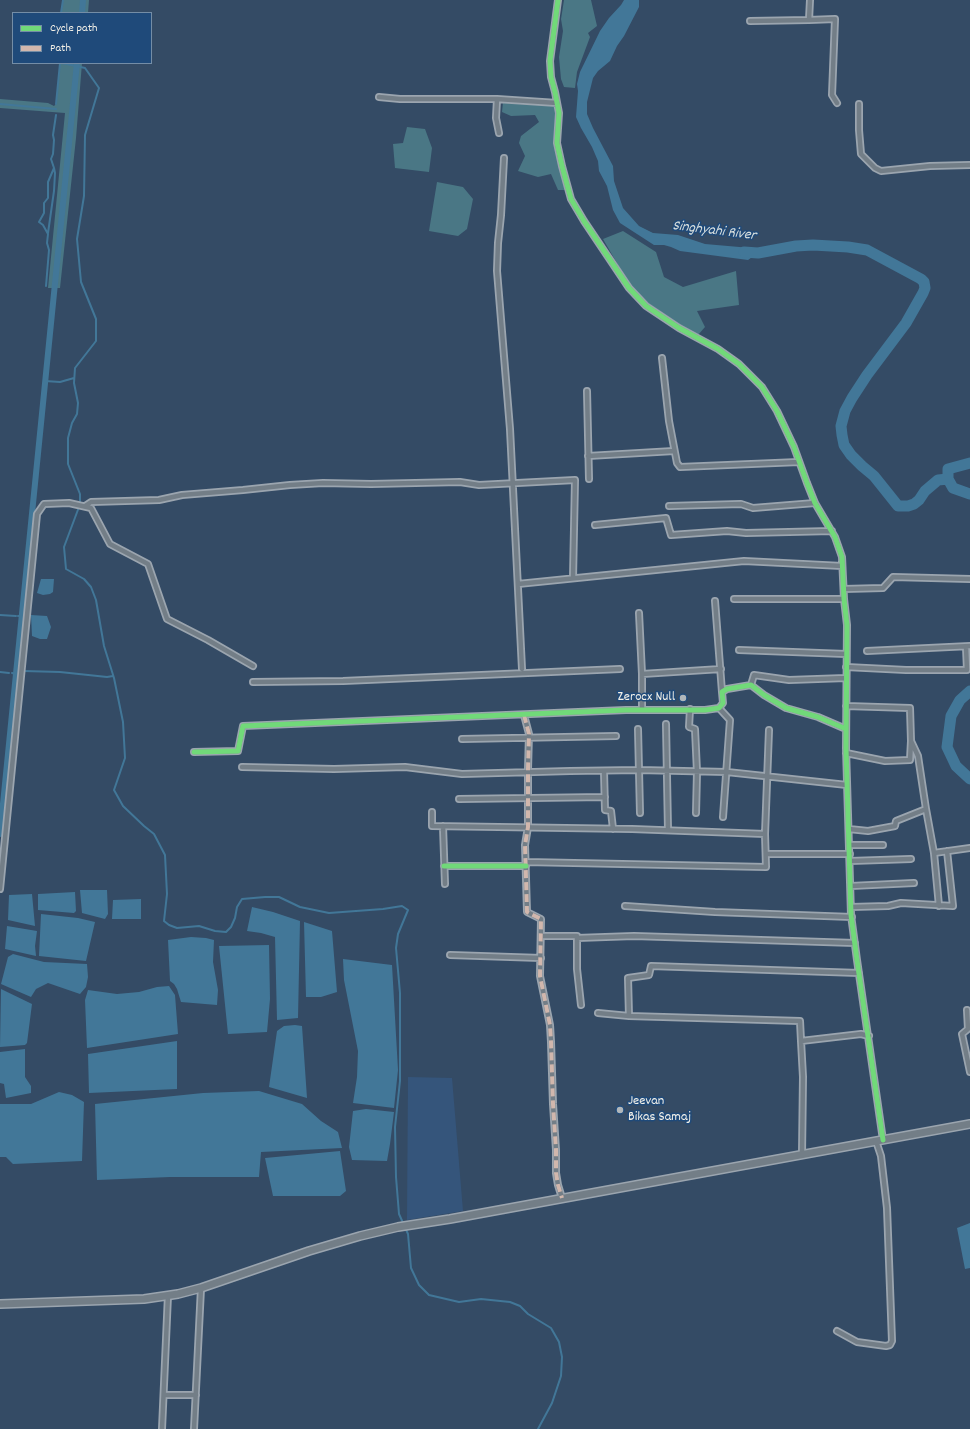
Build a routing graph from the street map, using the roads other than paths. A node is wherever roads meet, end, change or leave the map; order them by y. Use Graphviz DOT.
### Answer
graph roads {
  1 [pos="558,0"];
  2 [pos="810,0"];
  3 [pos="809,20"];
  4 [pos="750,21"];
  5 [pos="379,97"];
  6 [pos="496,99"];
  7 [pos="557,103"];
  8 [pos="837,103"];
  9 [pos="859,104"];
  10 [pos="499,133"];
  11 [pos="504,158"];
  12 [pos="970,166"];
  13 [pos="662,358"];
  14 [pos="587,391"];
  15 [pos="674,451"];
  16 [pos="588,456"];
  17 [pos="799,462"];
  18 [pos="589,479"];
  19 [pos="513,484"];
  20 [pos="815,503"];
  21 [pos="85,506"];
  22 [pos="669,506"];
  23 [pos="595,525"];
  24 [pos="832,531"];
  25 [pos="842,566"];
  26 [pos="573,578"];
  27 [pos="970,579"];
  28 [pos="518,584"];
  29 [pos="844,589"];
  30 [pos="734,599"];
  31 [pos="844,599"];
  32 [pos="715,601"];
  33 [pos="639,613"];
  34 [pos="968,647"];
  35 [pos="739,650"];
  36 [pos="867,651"];
  37 [pos="846,654"];
  38 [pos="253,666"];
  39 [pos="846,667"];
  40 [pos="522,669"];
  41 [pos="620,669"];
  42 [pos="721,669"];
  43 [pos="642,674"];
  44 [pos="846,678"];
  45 [pos="253,682"];
  46 [pos="751,685"];
  47 [pos="722,692"];
  48 [pos="846,706"];
  49 [pos="719,708"];
  50 [pos="690,709"];
  51 [pos="642,710"];
  52 [pos="524,715"];
  53 [pos="666,724"];
  54 [pos="846,728"];
  55 [pos="638,729"];
  56 [pos="769,730"];
  57 [pos="616,736"];
  58 [pos="529,738"];
  59 [pos="462,739"];
  60 [pos="911,741"];
  61 [pos="194,752"];
  62 [pos="846,752"];
  63 [pos="242,767"];
  64 [pos="639,770"];
  65 [pos="528,771"];
  66 [pos="604,771"];
  67 [pos="668,771"];
  68 [pos="697,772"];
  69 [pos="727,772"];
  70 [pos="768,776"];
  71 [pos="847,785"];
  72 [pos="529,797"];
  73 [pos="605,797"];
  74 [pos="459,799"];
  75 [pos="926,809"];
  76 [pos="432,812"];
  77 [pos="640,813"];
  78 [pos="696,813"];
  79 [pos="723,817"];
  80 [pos="443,826"];
  81 [pos="528,828"];
  82 [pos="613,829"];
  83 [pos="849,829"];
  84 [pos="668,830"];
  85 [pos="765,834"];
  86 [pos="849,845"];
  87 [pos="882,845"];
  88 [pos="970,848"];
  89 [pos="947,851"];
  90 [pos="934,853"];
  91 [pos="766,854"];
  92 [pos="850,854"];
  93 [pos="910,859"];
  94 [pos="850,861"];
  95 [pos="526,864"];
  96 [pos="444,866"];
  97 [pos="914,883"];
  98 [pos="445,884"];
  99 [pos="851,886"];
  100 [pos="0,888"];
  101 [pos="625,906"];
  102 [pos="938,906"];
  103 [pos="851,907"];
  104 [pos="852,917"];
  105 [pos="541,936"];
  106 [pos="577,938"];
  107 [pos="855,943"];
  108 [pos="450,955"];
  109 [pos="541,958"];
  110 [pos="859,973"];
  111 [pos="581,1005"];
  112 [pos="967,1010"];
  113 [pos="598,1013"];
  114 [pos="629,1016"];
  115 [pos="869,1036"];
  116 [pos="801,1041"];
  117 [pos="970,1072"];
  118 [pos="970,1124"];
  119 [pos="883,1140"];
  120 [pos="876,1141"];
  121 [pos="802,1154"];
  122 [pos="562,1198"];
  123 [pos="201,1288"];
  124 [pos="168,1296"];
  125 [pos="0,1304"];
  126 [pos="837,1331"];
  127 [pos="164,1395"];
  128 [pos="196,1395"];
  129 [pos="162,1429"];
  130 [pos="194,1429"];
  1 -- 7 [label="street"];
  2 -- 3 [label="street"];
  3 -- 4 [label="street"];
  3 -- 8 [label="street"];
  5 -- 6 [label="street"];
  6 -- 7 [label="street"];
  6 -- 10 [label="street"];
  7 -- 17 [label="street"];
  9 -- 12 [label="street"];
  11 -- 19 [label="street"];
  13 -- 15 [label="street"];
  14 -- 16 [label="street"];
  15 -- 16 [label="street"];
  15 -- 17 [label="street"];
  16 -- 18 [label="street"];
  17 -- 20 [label="street"];
  19 -- 21 [label="street"];
  19 -- 26 [label="street"];
  19 -- 28 [label="street"];
  20 -- 22 [label="street"];
  20 -- 24 [label="street"];
  21 -- 38 [label="street"];
  21 -- 100 [label="street"];
  23 -- 24 [label="street"];
  24 -- 25 [label="street"];
  25 -- 26 [label="street"];
  25 -- 29 [label="street"];
  26 -- 28 [label="street"];
  27 -- 29 [label="street"];
  28 -- 40 [label="street"];
  29 -- 31 [label="street"];
  30 -- 31 [label="street"];
  31 -- 37 [label="street"];
  32 -- 42 [label="street"];
  33 -- 43 [label="street"];
  34 -- 36 [label="street"];
  34 -- 39 [label="street"];
  35 -- 37 [label="street"];
  37 -- 39 [label="street"];
  39 -- 44 [label="street"];
  41 -- 45 [label="street"];
  42 -- 43 [label="street"];
  42 -- 47 [label="street"];
  43 -- 51 [label="street"];
  44 -- 46 [label="street"];
  44 -- 48 [label="street"];
  46 -- 47 [label="street"];
  46 -- 54 [label="street"];
  47 -- 49 [label="street"];
  48 -- 54 [label="street"];
  48 -- 60 [label="street"];
  49 -- 50 [label="street"];
  49 -- 69 [label="street"];
  50 -- 51 [label="street"];
  50 -- 68 [label="street"];
  51 -- 52 [label="street"];
  52 -- 58 [label="street"];
  52 -- 61 [label="street"];
  53 -- 67 [label="street"];
  54 -- 62 [label="street"];
  55 -- 64 [label="street"];
  56 -- 70 [label="street"];
  57 -- 58 [label="street"];
  58 -- 59 [label="street"];
  58 -- 65 [label="street"];
  60 -- 62 [label="street"];
  60 -- 75 [label="street"];
  62 -- 71 [label="street"];
  63 -- 65 [label="street"];
  64 -- 66 [label="street"];
  64 -- 67 [label="street"];
  64 -- 77 [label="street"];
  65 -- 66 [label="street"];
  65 -- 72 [label="street"];
  66 -- 73 [label="street"];
  67 -- 68 [label="street"];
  67 -- 84 [label="street"];
  68 -- 69 [label="street"];
  68 -- 78 [label="street"];
  69 -- 70 [label="street"];
  69 -- 79 [label="street"];
  70 -- 71 [label="street"];
  70 -- 85 [label="street"];
  71 -- 83 [label="street"];
  72 -- 73 [label="street"];
  72 -- 74 [label="street"];
  72 -- 81 [label="street"];
  73 -- 82 [label="street"];
  75 -- 83 [label="street"];
  75 -- 90 [label="street"];
  76 -- 80 [label="street"];
  80 -- 81 [label="street"];
  80 -- 96 [label="street"];
  81 -- 82 [label="street"];
  81 -- 95 [label="street"];
  82 -- 84 [label="street"];
  83 -- 86 [label="street"];
  84 -- 85 [label="street"];
  85 -- 91 [label="street"];
  86 -- 87 [label="street"];
  86 -- 92 [label="street"];
  88 -- 89 [label="street"];
  89 -- 90 [label="street"];
  89 -- 102 [label="street"];
  90 -- 102 [label="street"];
  91 -- 92 [label="street"];
  91 -- 95 [label="street"];
  92 -- 94 [label="street"];
  93 -- 94 [label="street"];
  94 -- 99 [label="street"];
  95 -- 96 [label="street"];
  95 -- 105 [label="street"];
  96 -- 98 [label="street"];
  97 -- 99 [label="street"];
  99 -- 103 [label="street"];
  101 -- 104 [label="street"];
  102 -- 103 [label="street"];
  103 -- 104 [label="street"];
  104 -- 107 [label="street"];
  105 -- 106 [label="street"];
  105 -- 109 [label="street"];
  106 -- 107 [label="street"];
  106 -- 111 [label="street"];
  107 -- 110 [label="street"];
  108 -- 109 [label="street"];
  109 -- 122 [label="street"];
  110 -- 114 [label="street"];
  110 -- 115 [label="street"];
  112 -- 117 [label="street"];
  113 -- 114 [label="street"];
  114 -- 116 [label="street"];
  115 -- 116 [label="street"];
  115 -- 119 [label="street"];
  116 -- 121 [label="street"];
  118 -- 119 [label="main road"];
  119 -- 120 [label="main road"];
  120 -- 121 [label="main road"];
  120 -- 126 [label="street"];
  121 -- 122 [label="main road"];
  122 -- 123 [label="main road"];
  123 -- 124 [label="main road"];
  123 -- 128 [label="street"];
  124 -- 125 [label="main road"];
  124 -- 127 [label="street"];
  127 -- 128 [label="street"];
  127 -- 129 [label="street"];
  128 -- 130 [label="street"];
}
